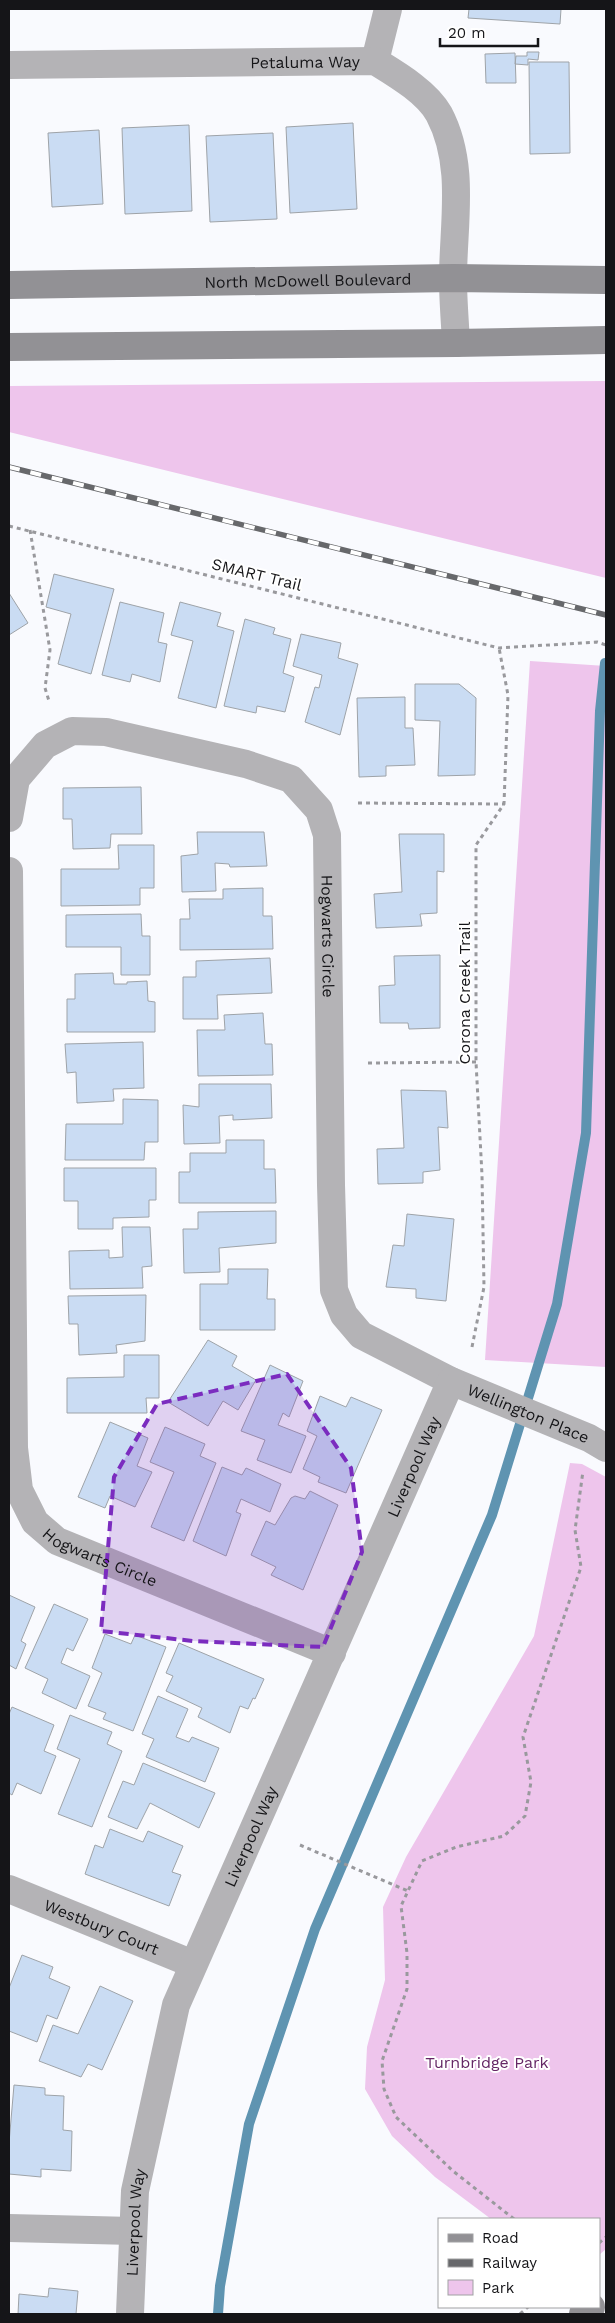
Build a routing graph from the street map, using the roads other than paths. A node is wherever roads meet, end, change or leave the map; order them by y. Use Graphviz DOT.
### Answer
graph roads {
  1 [pos="388,9"];
  2 [pos="375,61"];
  3 [pos="9,65"];
  4 [pos="453,278"];
  5 [pos="606,280"];
  6 [pos="9,286"];
  7 [pos="606,340"];
  8 [pos="456,343"];
  9 [pos="9,347"];
  10 [pos="9,818"];
  11 [pos="9,871"];
  12 [pos="451,1381"];
  13 [pos="598,1443"];
  14 [pos="332,1653"];
  15 [pos="9,1889"];
  16 [pos="193,1964"];
  17 [pos="9,2228"];
  18 [pos="133,2231"];
  19 [pos="130,2314"];
  1 -- 2 [label="street"];
  2 -- 3 [label="street, Petaluma Way"];
  2 -- 4 [label="street, Petaluma Way"];
  4 -- 5 [label="main road, North McDowell Boulevard"];
  4 -- 6 [label="main road, North McDowell Boulevard"];
  4 -- 8 [label="street, Petaluma Way"];
  7 -- 8 [label="main road"];
  8 -- 9 [label="main road"];
  10 -- 12 [label="street, Hogwarts Circle"];
  11 -- 14 [label="street, Hogwarts Circle"];
  12 -- 13 [label="street, Wellington Place"];
  12 -- 14 [label="street, Liverpool Way"];
  14 -- 16 [label="street, Liverpool Way"];
  15 -- 16 [label="street, Westbury Court"];
  16 -- 18 [label="street, Liverpool Way"];
  17 -- 18 [label="street"];
  18 -- 19 [label="street, Liverpool Way"];
}
